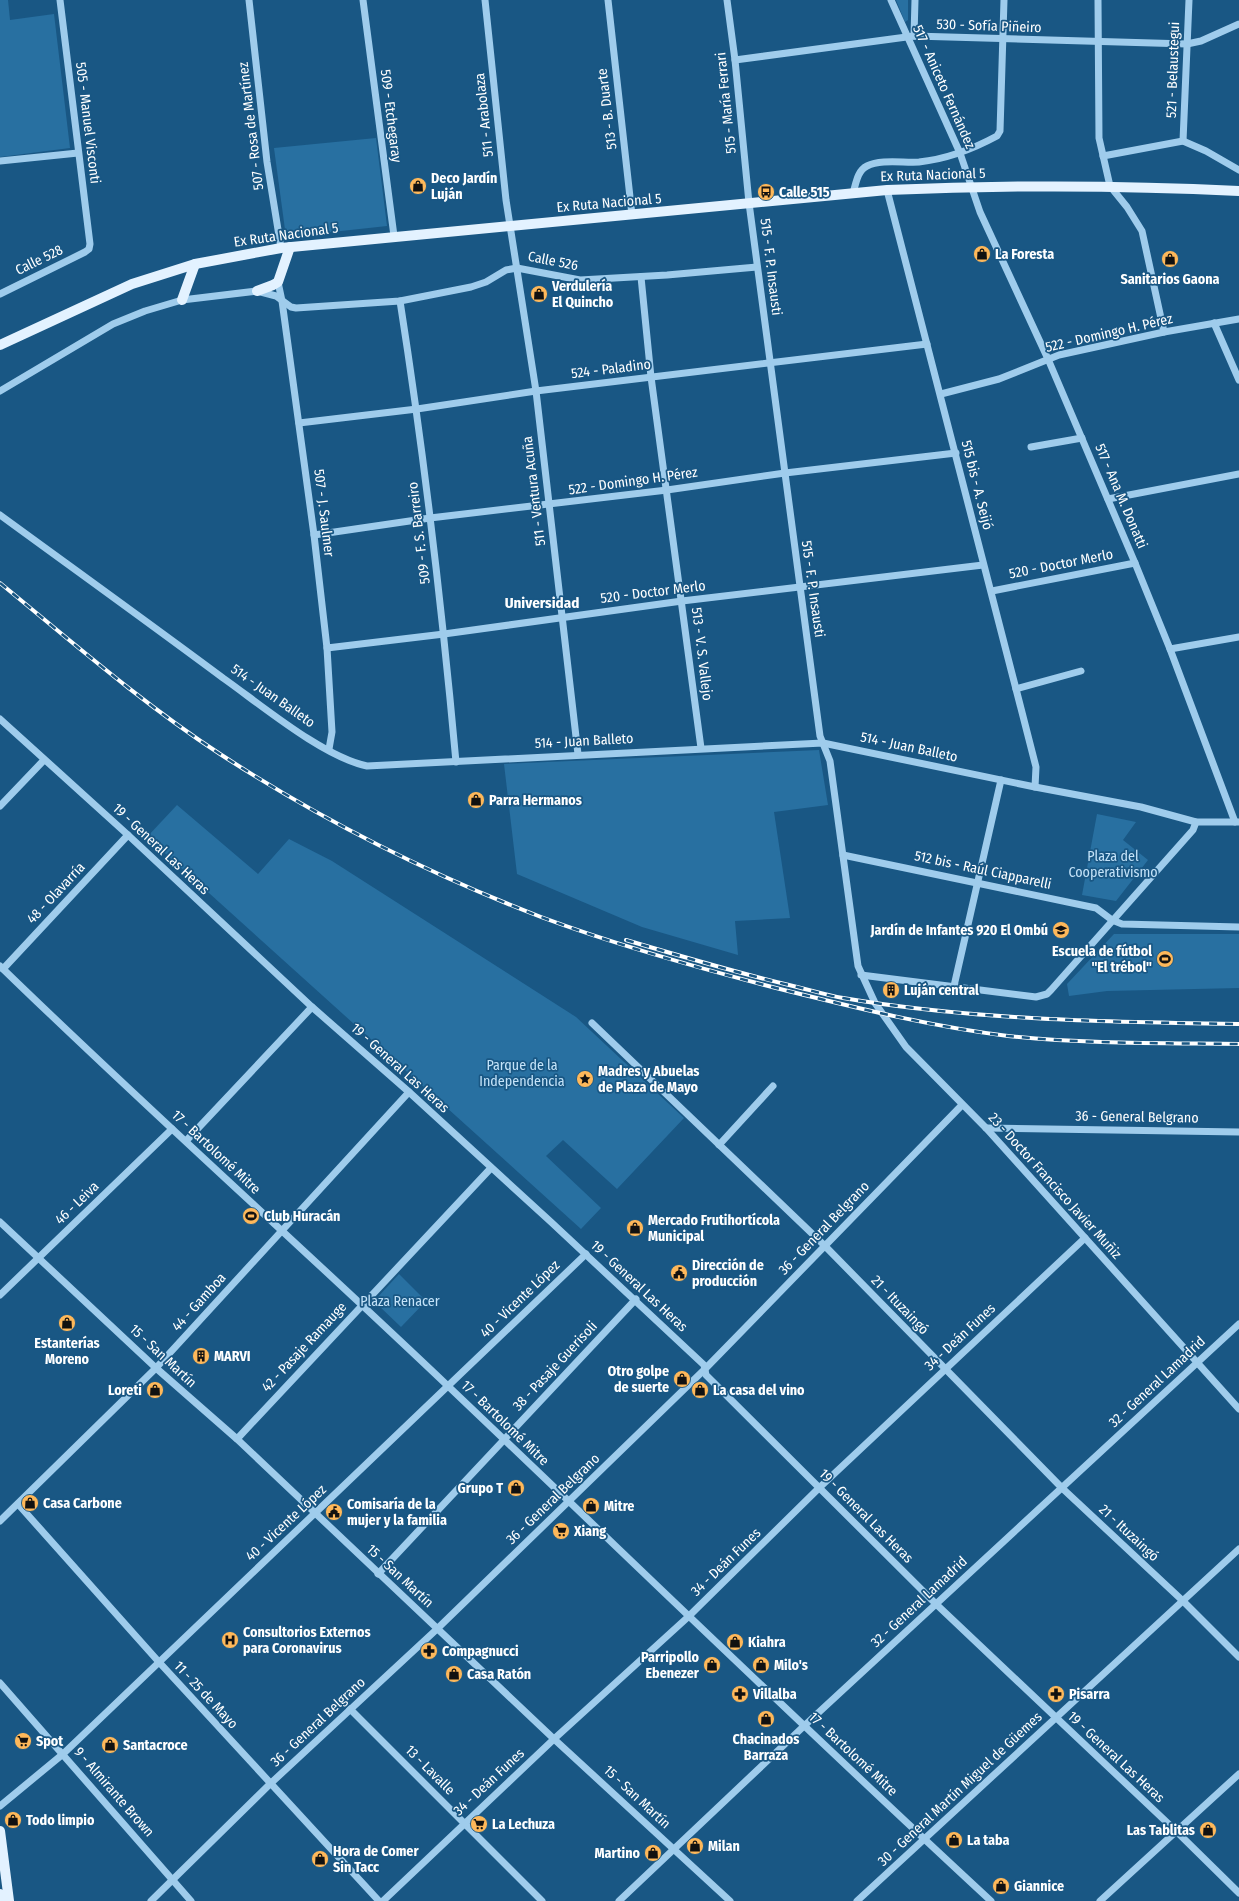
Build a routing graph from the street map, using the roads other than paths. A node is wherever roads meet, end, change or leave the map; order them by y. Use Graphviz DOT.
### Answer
graph roads {
  1 [pos="60,0"];
  2 [pos="249,0"];
  3 [pos="364,0"];
  4 [pos="485,0"];
  5 [pos="608,0"];
  6 [pos="727,0"];
  7 [pos="891,0"];
  8 [pos="915,0"];
  9 [pos="1004,0"];
  10 [pos="1098,0"];
  11 [pos="1189,0"];
  12 [pos="1239,24"];
  13 [pos="910,37"];
  14 [pos="1003,40"];
  15 [pos="1097,42"];
  16 [pos="1187,44"];
  17 [pos="735,60"];
  18 [pos="1183,141"];
  19 [pos="78,153"];
  20 [pos="960,153"];
  21 [pos="1103,156"];
  22 [pos="0,161"];
  23 [pos="1239,170"];
  24 [pos="970,186"];
  25 [pos="1110,186"];
  26 [pos="887,190"];
  27 [pos="1239,191"];
  28 [pos="853,193"];
  29 [pos="749,203"];
  30 [pos="632,215"];
  31 [pos="510,226"];
  32 [pos="394,236"];
  33 [pos="285,248"];
  34 [pos="89,249"];
  35 [pos="195,264"];
  36 [pos="757,267"];
  37 [pos="517,268"];
  38 [pos="641,277"];
  39 [pos="278,282"];
  40 [pos="258,291"];
  41 [pos="0,294"];
  42 [pos="182,300"];
  43 [pos="282,301"];
  44 [pos="400,301"];
  45 [pos="1239,319"];
  46 [pos="1214,323"];
  47 [pos="1164,332"];
  48 [pos="927,344"];
  49 [pos="0,345"];
  50 [pos="1048,359"];
  51 [pos="770,362"];
  52 [pos="651,377"];
  53 [pos="1239,380"];
  54 [pos="536,391"];
  55 [pos="0,392"];
  56 [pos="941,394"];
  57 [pos="417,409"];
  58 [pos="299,423"];
  59 [pos="1082,438"];
  60 [pos="1031,447"];
  61 [pos="956,453"];
  62 [pos="785,473"];
  63 [pos="1239,474"];
  64 [pos="667,490"];
  65 [pos="1108,499"];
  66 [pos="548,505"];
  67 [pos="0,515"];
  68 [pos="430,518"];
  69 [pos="314,536"];
  70 [pos="1135,563"];
  71 [pos="983,565"];
  72 [pos="800,588"];
  73 [pos="992,590"];
  74 [pos="682,601"];
  75 [pos="562,617"];
  76 [pos="444,634"];
  77 [pos="1239,637"];
  78 [pos="327,648"];
  79 [pos="1170,649"];
  80 [pos="1081,671"];
  81 [pos="1016,689"];
  82 [pos="0,719"];
  83 [pos="823,743"];
  84 [pos="701,748"];
  85 [pos="329,750"];
  86 [pos="578,754"];
  87 [pos="44,760"];
  88 [pos="456,762"];
  89 [pos="1001,780"];
  90 [pos="1035,787"];
  91 [pos="0,806"];
  92 [pos="1196,822"];
  93 [pos="1237,822"];
  94 [pos="128,835"];
  95 [pos="843,855"];
  96 [pos="978,882"];
  97 [pos="1112,920"];
  98 [pos="1239,927"];
  99 [pos="2,967"];
  100 [pos="861,975"];
  101 [pos="954,986"];
  102 [pos="312,1007"];
  103 [pos="592,1023"];
  104 [pos="773,1086"];
  105 [pos="409,1092"];
  106 [pos="962,1105"];
  107 [pos="986,1128"];
  108 [pos="172,1129"];
  109 [pos="1239,1132"];
  110 [pos="186,1141"];
  111 [pos="719,1145"];
  112 [pos="491,1168"];
  113 [pos="0,1222"];
  114 [pos="281,1231"];
  115 [pos="1085,1238"];
  116 [pos="825,1246"];
  117 [pos="586,1254"];
  118 [pos="39,1258"];
  119 [pos="0,1295"];
  120 [pos="636,1300"];
  121 [pos="361,1304"];
  122 [pos="1239,1324"];
  123 [pos="1197,1363"];
  124 [pos="156,1368"];
  125 [pos="705,1369"];
  126 [pos="945,1370"];
  127 [pos="449,1387"];
  128 [pos="1239,1409"];
  129 [pos="236,1439"];
  130 [pos="504,1440"];
  131 [pos="820,1488"];
  132 [pos="1062,1488"];
  133 [pos="569,1502"];
  134 [pos="18,1504"];
  135 [pos="315,1514"];
  136 [pos="0,1521"];
  137 [pos="1239,1549"];
  138 [pos="378,1574"];
  139 [pos="1183,1601"];
  140 [pos="936,1604"];
  141 [pos="688,1617"];
  142 [pos="437,1629"];
  143 [pos="1239,1657"];
  144 [pos="158,1662"];
  145 [pos="0,1683"];
  146 [pos="350,1709"];
  147 [pos="1056,1718"];
  148 [pos="804,1726"];
  149 [pos="554,1739"];
  150 [pos="63,1754"];
  151 [pos="1239,1774"];
  152 [pos="270,1784"];
  153 [pos="0,1806"];
  154 [pos="465,1824"];
  155 [pos="1176,1830"];
  156 [pos="0,1831"];
  157 [pos="924,1839"];
  158 [pos="674,1850"];
  159 [pos="173,1879"];
  160 [pos="1239,1893"];
  161 [pos="0,1894"];
  162 [pos="1,1901"];
  163 [pos="9,1901"];
  164 [pos="151,1901"];
  165 [pos="191,1901"];
  166 [pos="378,1901"];
  167 [pos="383,1901"];
  168 [pos="542,1901"];
  169 [pos="619,1901"];
  170 [pos="730,1901"];
  171 [pos="857,1901"];
  172 [pos="991,1901"];
  173 [pos="1100,1901"];
  1 -- 19 [label="street, 505 - Manuel Visconti"];
  2 -- 33 [label="street, 507 - Rosa de Martínez"];
  3 -- 32 [label="street, 509 - Etchegaray"];
  4 -- 31 [label="street, 511 - Arabolaza"];
  5 -- 30 [label="street, 513 - B. Duarte"];
  6 -- 17 [label="street, 515 - María Ferrari"];
  7 -- 13 [label="street, 517 - Aniceto Fernández"];
  8 -- 13 [label="street"];
  9 -- 14 [label="street"];
  10 -- 15 [label="street"];
  11 -- 16 [label="street, 521 - Belaustegui"];
  12 -- 16 [label="street, 530 - Sofía Piñeiro"];
  13 -- 14 [label="street, 530 - Sofía Piñeiro"];
  13 -- 17 [label="street, 530 - Sofía Piñeiro"];
  13 -- 20 [label="street, 517 - Aniceto Fernández"];
  14 -- 15 [label="street, 530 - Sofía Piñeiro"];
  14 -- 20 [label="street"];
  15 -- 16 [label="street, 530 - Sofía Piñeiro"];
  15 -- 21 [label="street"];
  16 -- 18 [label="street, 521 - Belaustegui"];
  17 -- 29 [label="street, 515 - María Ferrari"];
  18 -- 21 [label="street"];
  18 -- 23 [label="street"];
  19 -- 22 [label="street"];
  19 -- 34 [label="street, 505 - Manuel Visconti"];
  20 -- 24 [label="street, 517 - Aniceto Fernández"];
  20 -- 28 [label="street"];
  21 -- 25 [label="street"];
  24 -- 25 [label="main road, Ex Ruta Nacional 5"];
  24 -- 26 [label="main road, Ex Ruta Nacional 5"];
  24 -- 50 [label="street, 517 - Ana M. Donatti"];
  25 -- 27 [label="main road, Ex Ruta Nacional 5"];
  25 -- 47 [label="street"];
  26 -- 28 [label="main road, Ex Ruta Nacional 5"];
  26 -- 48 [label="street, 515 bis - A. Seijó"];
  28 -- 29 [label="main road, Ex Ruta Nacional 5"];
  29 -- 30 [label="main road, Ex Ruta Nacional 5"];
  29 -- 36 [label="street, 515 - F. P. Insausti"];
  30 -- 31 [label="main road, Ex Ruta Nacional 5"];
  31 -- 32 [label="main road, Ex Ruta Nacional 5"];
  31 -- 37 [label="street, 511 - Ventura Acuña"];
  32 -- 33 [label="main road, Ex Ruta Nacional 5"];
  33 -- 35 [label="main road, Ex Ruta Nacional 5"];
  33 -- 39 [label="main road"];
  34 -- 41 [label="street, Calle 528"];
  35 -- 42 [label="main road"];
  35 -- 49 [label="main road, Ex Ruta Nacional 5"];
  36 -- 38 [label="street, Calle 526"];
  36 -- 51 [label="street, 515 - F. P. Insausti"];
  37 -- 38 [label="street, Calle 526"];
  37 -- 44 [label="street, Calle 526"];
  37 -- 54 [label="street, 511 - Ventura Acuña"];
  38 -- 52 [label="street, 513 - V. S. Vallejo"];
  39 -- 40 [label="main road"];
  39 -- 43 [label="street, 507 - J. Saulmer"];
  40 -- 42 [label="street"];
  40 -- 43 [label="street, Calle 526"];
  42 -- 55 [label="street"];
  43 -- 44 [label="street, Calle 526"];
  43 -- 58 [label="street, 507 - J. Saulmer"];
  44 -- 57 [label="street, 509 - F. S. Barreiro"];
  45 -- 46 [label="street, 522 - Domingo H. Pérez"];
  46 -- 47 [label="street, 522 - Domingo H. Pérez"];
  46 -- 53 [label="street"];
  47 -- 50 [label="street, 522 - Domingo H. Pérez"];
  48 -- 51 [label="street, 524 - Paladino"];
  48 -- 56 [label="street, 515 bis - A. Seijó"];
  50 -- 56 [label="street, 522 - Domingo H. Pérez"];
  50 -- 59 [label="street, 517 - Ana M. Donatti"];
  51 -- 52 [label="street, 524 - Paladino"];
  51 -- 62 [label="street, 515 - F. P. Insausti"];
  52 -- 54 [label="street, 524 - Paladino"];
  52 -- 64 [label="street, 513 - V. S. Vallejo"];
  54 -- 57 [label="street, 524 - Paladino"];
  54 -- 66 [label="street, 511 - Ventura Acuña"];
  56 -- 61 [label="street, 515 bis - A. Seijó"];
  57 -- 58 [label="street, 524 - Paladino"];
  57 -- 68 [label="street, 509 - F. S. Barreiro"];
  58 -- 69 [label="street, 507 - J. Saulmer"];
  59 -- 60 [label="street"];
  59 -- 65 [label="street, 517 - Ana M. Donatti"];
  61 -- 62 [label="street, 522 - Domingo H. Pérez"];
  61 -- 71 [label="street, 515 bis - A. Seijó"];
  62 -- 64 [label="street, 522 - Domingo H. Pérez"];
  62 -- 72 [label="street, 515 - F. P. Insausti"];
  63 -- 65 [label="street"];
  64 -- 66 [label="street, 522 - Domingo H. Pérez"];
  64 -- 74 [label="street, 513 - V. S. Vallejo"];
  65 -- 70 [label="street, 517 - Ana M. Donatti"];
  66 -- 68 [label="street, 522 - Domingo H. Pérez"];
  66 -- 75 [label="street, 511 - Ventura Acuña"];
  67 -- 85 [label="street, 514 - Juan Balleto"];
  68 -- 69 [label="street, 522 - Domingo H. Pérez"];
  68 -- 76 [label="street, 509 - F. S. Barreiro"];
  69 -- 78 [label="street, 507 - J. Saulmer"];
  70 -- 73 [label="street, 520 - Doctor Merlo"];
  70 -- 79 [label="street, 517 - Ana M. Donatti"];
  71 -- 72 [label="street, 520 - Doctor Merlo"];
  71 -- 73 [label="street, 515 bis - A. Seijó"];
  72 -- 74 [label="street, 520 - Doctor Merlo"];
  72 -- 83 [label="street, 515 - F. P. Insausti"];
  73 -- 81 [label="street, 515 bis - A. Seijó"];
  74 -- 75 [label="street, 520 - Doctor Merlo"];
  74 -- 84 [label="street, 513 - V. S. Vallejo"];
  75 -- 76 [label="street, 520 - Doctor Merlo"];
  75 -- 86 [label="street, 511 - Ventura Acuña"];
  76 -- 78 [label="street, 520 - Doctor Merlo"];
  76 -- 88 [label="street, 509 - F. S. Barreiro"];
  77 -- 79 [label="street"];
  78 -- 85 [label="street, 507 - J. Saulmer"];
  79 -- 93 [label="street, 517 - Ana M. Donatti"];
  80 -- 81 [label="street"];
  81 -- 90 [label="street, 515 bis - A. Seijó"];
  82 -- 87 [label="street, 19 - General Las Heras"];
  83 -- 84 [label="street, 514 - Juan Balleto"];
  83 -- 89 [label="street, 514 - Juan Balleto"];
  83 -- 95 [label="street, 515 - F. P. Insausti"];
  84 -- 86 [label="street, 514 - Juan Balleto"];
  85 -- 88 [label="street, 514 - Juan Balleto"];
  86 -- 88 [label="street, 514 - Juan Balleto"];
  87 -- 91 [label="street"];
  87 -- 94 [label="street, 19 - General Las Heras"];
  89 -- 90 [label="street, 514 - Juan Balleto"];
  89 -- 96 [label="street"];
  90 -- 92 [label="street, 514 - Juan Balleto"];
  92 -- 93 [label="street, 514 - Juan Balleto"];
  92 -- 97 [label="street"];
  94 -- 99 [label="street, 48 - Olavarría"];
  94 -- 102 [label="street, 19 - General Las Heras"];
  95 -- 96 [label="street, 512 bis - Raúl Ciapparelli"];
  95 -- 100 [label="street, 515 - F. P. Insausti"];
  96 -- 97 [label="street, 512 bis - Raúl Ciapparelli"];
  96 -- 101 [label="street"];
  97 -- 98 [label="street, 512 bis - Raúl Ciapparelli"];
  97 -- 101 [label="street"];
  99 -- 108 [label="street, 17 - Bartolomé Mitre"];
  100 -- 101 [label="street"];
  100 -- 106 [label="street, 23 - Doctor Francisco Javier Muñiz"];
  102 -- 105 [label="street, 19 - General Las Heras"];
  102 -- 110 [label="street"];
  103 -- 111 [label="street, 21 - Ituzaingó"];
  104 -- 111 [label="street"];
  105 -- 112 [label="street, 19 - General Las Heras"];
  105 -- 114 [label="street, 44 - Gamboa"];
  106 -- 107 [label="street, 23 - Doctor Francisco Javier Muñiz"];
  106 -- 116 [label="street, 36 - General Belgrano"];
  107 -- 109 [label="street, 36 - General Belgrano"];
  107 -- 115 [label="street, 23 - Doctor Francisco Javier Muñiz"];
  108 -- 110 [label="street, 17 - Bartolomé Mitre"];
  108 -- 118 [label="street, 46 - Leiva"];
  110 -- 114 [label="street, 17 - Bartolomé Mitre"];
  111 -- 116 [label="street, 21 - Ituzaingó"];
  112 -- 117 [label="street, 19 - General Las Heras"];
  112 -- 121 [label="street, 42 - Pasaje Ramauge"];
  113 -- 118 [label="street, 15 - San Martín"];
  114 -- 121 [label="street, 17 - Bartolomé Mitre"];
  114 -- 124 [label="street, 44 - Gamboa"];
  115 -- 123 [label="street, 23 - Doctor Francisco Javier Muñiz"];
  115 -- 126 [label="street, 34 - Deán Funes"];
  116 -- 125 [label="street, 36 - General Belgrano"];
  116 -- 126 [label="street, 21 - Ituzaingó"];
  117 -- 120 [label="street, 19 - General Las Heras"];
  117 -- 127 [label="street, 40 - Vicente López"];
  118 -- 119 [label="street, 46 - Leiva"];
  118 -- 124 [label="street, 15 - San Martín"];
  120 -- 125 [label="street, 19 - General Las Heras"];
  120 -- 130 [label="street, 38 - Pasaje Guerisoli"];
  121 -- 127 [label="street, 17 - Bartolomé Mitre"];
  121 -- 129 [label="street, 42 - Pasaje Ramauge"];
  122 -- 123 [label="street, 32 - General Lamadrid"];
  123 -- 128 [label="street, 23 - Doctor Francisco Javier Muñiz"];
  123 -- 132 [label="street, 32 - General Lamadrid"];
  124 -- 129 [label="street, 15 - San Martín"];
  124 -- 134 [label="street, 44 - Gamboa"];
  125 -- 131 [label="street, 19 - General Las Heras"];
  125 -- 133 [label="street, 36 - General Belgrano"];
  126 -- 131 [label="street, 34 - Deán Funes"];
  126 -- 132 [label="street, 21 - Ituzaingó"];
  127 -- 130 [label="street, 17 - Bartolomé Mitre"];
  127 -- 135 [label="street, 40 - Vicente López"];
  129 -- 135 [label="street, 15 - San Martín"];
  130 -- 133 [label="street, 17 - Bartolomé Mitre"];
  130 -- 138 [label="street, 38 - Pasaje Guerisoli"];
  131 -- 140 [label="street, 19 - General Las Heras"];
  131 -- 141 [label="street, 34 - Deán Funes"];
  132 -- 139 [label="street, 21 - Ituzaingó"];
  132 -- 140 [label="street, 32 - General Lamadrid"];
  133 -- 141 [label="street, 17 - Bartolomé Mitre"];
  133 -- 142 [label="street, 36 - General Belgrano"];
  134 -- 136 [label="street, 44 - Gamboa"];
  134 -- 144 [label="street, 11 - 25 de Mayo"];
  135 -- 138 [label="street, 15 - San Martín"];
  135 -- 144 [label="street, 40 - Vicente López"];
  137 -- 139 [label="street, 30 - General Martín Miguel de Güemes"];
  138 -- 142 [label="street, 15 - San Martín"];
  139 -- 143 [label="street, 21 - Ituzaingó"];
  139 -- 147 [label="street, 30 - General Martín Miguel de Güemes"];
  140 -- 147 [label="street, 19 - General Las Heras"];
  140 -- 148 [label="street, 32 - General Lamadrid"];
  141 -- 148 [label="street, 17 - Bartolomé Mitre"];
  141 -- 149 [label="street, 34 - Deán Funes"];
  142 -- 146 [label="street, 36 - General Belgrano"];
  142 -- 149 [label="street, 15 - San Martín"];
  144 -- 150 [label="street, 40 - Vicente López"];
  144 -- 152 [label="street, 11 - 25 de Mayo"];
  145 -- 150 [label="street, 9 - Almirante Brown"];
  146 -- 152 [label="street, 36 - General Belgrano"];
  146 -- 154 [label="street, 13 - Lavalle"];
  147 -- 155 [label="street, 19 - General Las Heras"];
  147 -- 157 [label="street, 30 - General Martín Miguel de Güemes"];
  148 -- 157 [label="street, 17 - Bartolomé Mitre"];
  148 -- 158 [label="street, 32 - General Lamadrid"];
  149 -- 154 [label="street, 34 - Deán Funes"];
  149 -- 158 [label="street, 15 - San Martín"];
  150 -- 153 [label="street, 40 - Vicente López"];
  150 -- 159 [label="street, 9 - Almirante Brown"];
  151 -- 155 [label="street"];
  152 -- 159 [label="street, 36 - General Belgrano"];
  152 -- 166 [label="street, 11 - 25 de Mayo"];
  154 -- 167 [label="street, 34 - Deán Funes"];
  154 -- 168 [label="street, 13 - Lavalle"];
  155 -- 160 [label="street, 19 - General Las Heras"];
  155 -- 173 [label="street"];
  156 -- 163 [label="main road"];
  157 -- 171 [label="street, 30 - General Martín Miguel de Güemes"];
  157 -- 172 [label="street, 17 - Bartolomé Mitre"];
  158 -- 169 [label="street, 32 - General Lamadrid"];
  158 -- 170 [label="street, 15 - San Martín"];
  159 -- 164 [label="street, 36 - General Belgrano"];
  159 -- 165 [label="street, 9 - Almirante Brown"];
  161 -- 162 [label="main road"];
}
